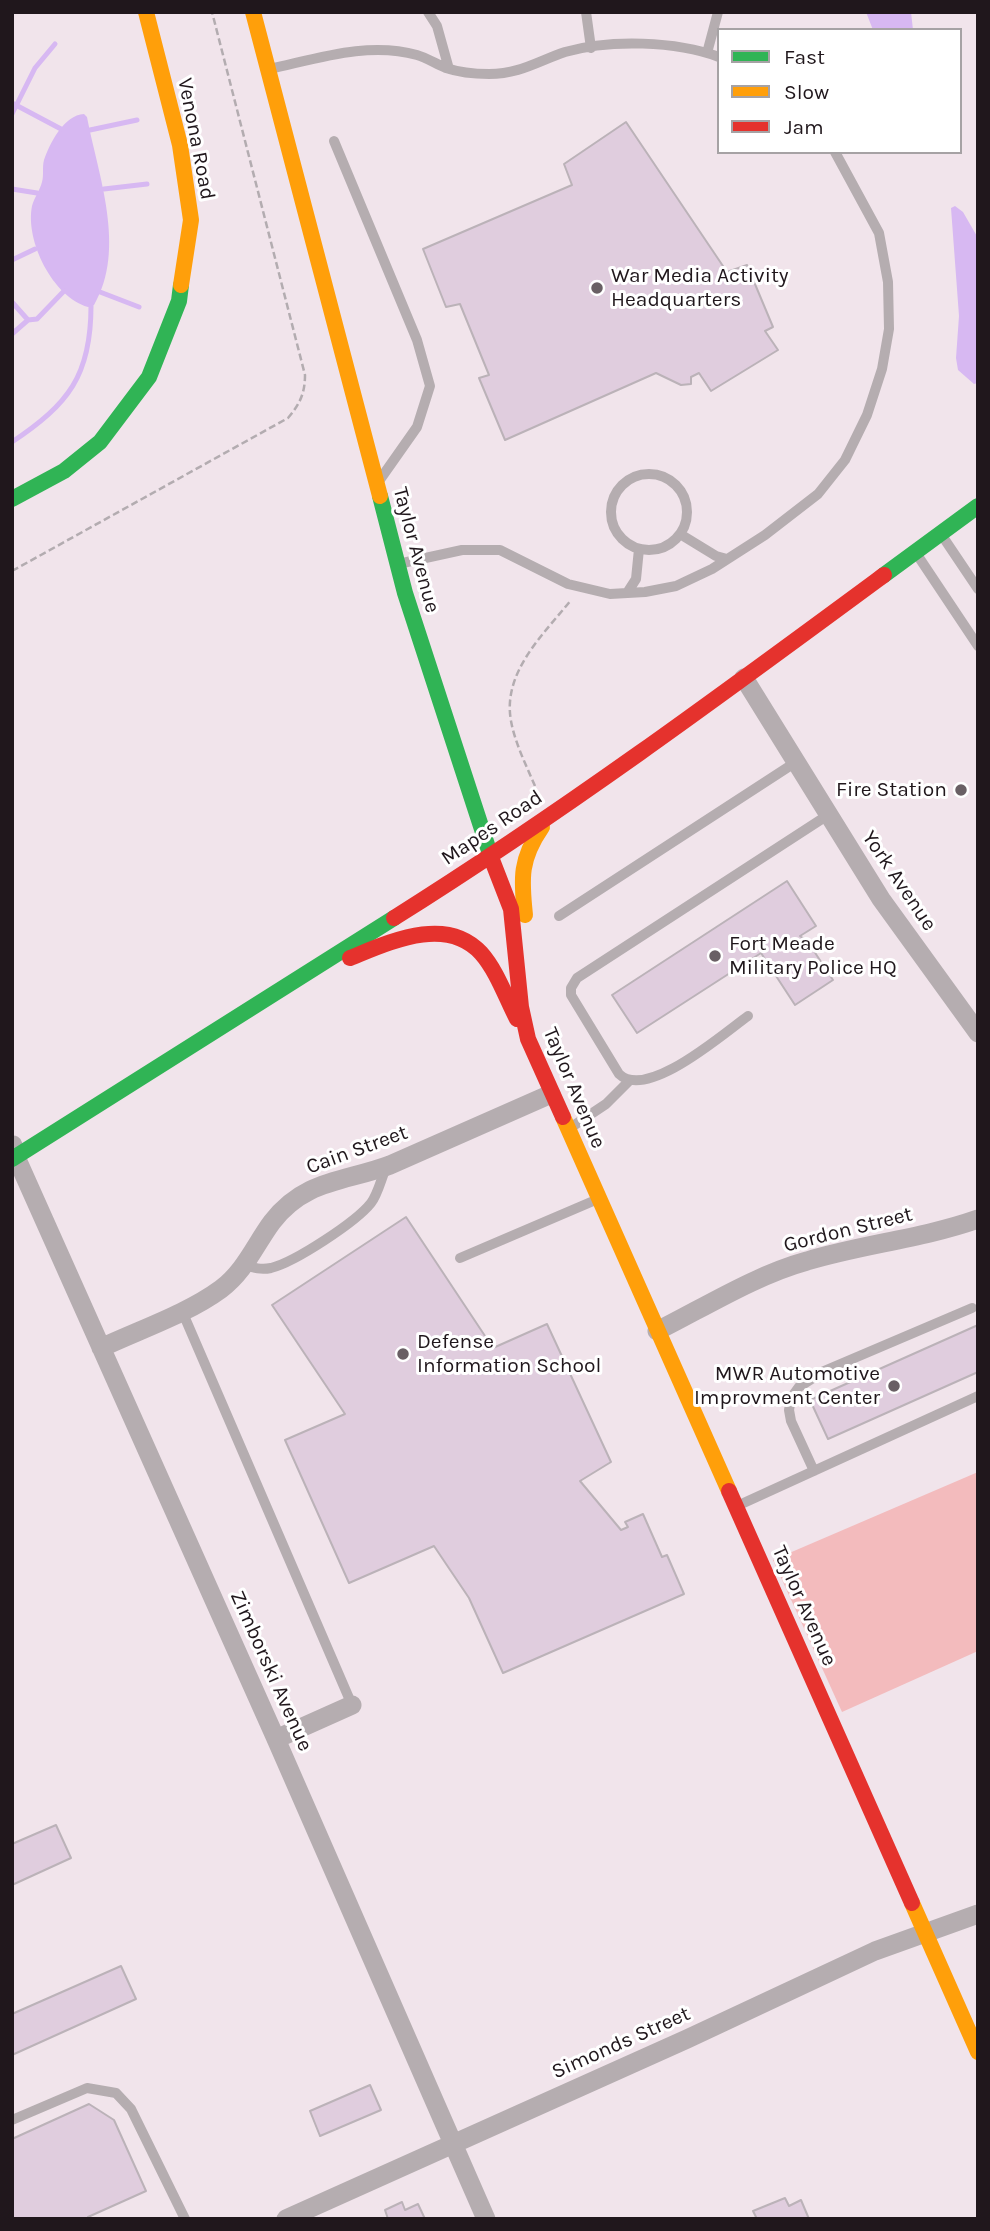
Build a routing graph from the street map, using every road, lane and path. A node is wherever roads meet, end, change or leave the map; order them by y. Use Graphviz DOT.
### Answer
graph roads {
  1 [pos="146,12"];
  2 [pos="212,12"];
  3 [pos="253,12"];
  4 [pos="428,12"];
  5 [pos="586,12"];
  6 [pos="718,12"];
  7 [pos="591,48"];
  8 [pos="707,53"];
  9 [pos="717,56"];
  10 [pos="449,69"];
  11 [pos="268,70"];
  12 [pos="334,141"];
  13 [pos="836,154"];
  14 [pos="376,484"];
  15 [pos="12,499"];
  16 [pos="978,506"];
  17 [pos="941,533"];
  18 [pos="680,534"];
  19 [pos="639,549"];
  20 [pos="915,552"];
  21 [pos="727,559"];
  22 [pos="397,564"];
  23 [pos="12,571"];
  24 [pos="978,589"];
  25 [pos="627,593"];
  26 [pos="573,597"];
  27 [pos="978,646"];
  28 [pos="744,678"];
  29 [pos="796,762"];
  30 [pos="535,786"];
  31 [pos="552,813"];
  32 [pos="828,815"];
  33 [pos="491,856"];
  34 [pos="559,916"];
  35 [pos="299,978"];
  36 [pos="748,1016"];
  37 [pos="978,1033"];
  38 [pos="528,1039"];
  39 [pos="630,1080"];
  40 [pos="551,1094"];
  41 [pos="568,1129"];
  42 [pos="13,1153"];
  43 [pos="387,1166"];
  44 [pos="598,1199"];
  45 [pos="978,1219"];
  46 [pos="460,1258"];
  47 [pos="245,1265"];
  48 [pos="972,1308"];
  49 [pos="182,1311"];
  50 [pos="657,1331"];
  51 [pos="101,1348"];
  52 [pos="978,1396"];
  53 [pos="814,1471"];
  54 [pos="736,1506"];
  55 [pos="352,1705"];
  56 [pos="276,1739"];
  57 [pos="978,1914"];
  58 [pos="925,1932"];
  59 [pos="978,2052"];
  60 [pos="12,2120"];
  61 [pos="453,2144"];
  62 [pos="185,2219"];
  63 [pos="286,2219"];
  64 [pos="486,2219"];
  1 -- 15 [label="street, Venona Road"];
  2 -- 23 [label="path"];
  3 -- 11 [label="street, Taylor Avenue"];
  4 -- 10 [label="lane"];
  5 -- 7 [label="lane"];
  6 -- 8 [label="lane"];
  7 -- 8 [label="lane"];
  7 -- 10 [label="lane"];
  8 -- 9 [label="lane"];
  10 -- 11 [label="lane"];
  11 -- 14 [label="street, Taylor Avenue"];
  12 -- 14 [label="lane"];
  13 -- 21 [label="lane"];
  14 -- 22 [label="street, Taylor Avenue"];
  16 -- 17 [label="street, Mapes Road"];
  17 -- 20 [label="street, Mapes Road"];
  17 -- 24 [label="lane"];
  18 -- 19 [label="lane"];
  18 -- 19 [label="lane"];
  18 -- 21 [label="lane"];
  19 -- 25 [label="lane"];
  20 -- 27 [label="lane"];
  20 -- 28 [label="street, Mapes Road"];
  21 -- 25 [label="lane"];
  22 -- 25 [label="lane"];
  22 -- 33 [label="street, Taylor Avenue"];
  26 -- 30 [label="path"];
  28 -- 29 [label="street, York Avenue"];
  28 -- 31 [label="street, Mapes Road"];
  29 -- 32 [label="street, York Avenue"];
  29 -- 34 [label="lane"];
  31 -- 33 [label="street, Mapes Road"];
  31 -- 38 [label="street"];
  32 -- 37 [label="street, York Avenue"];
  32 -- 39 [label="lane"];
  33 -- 35 [label="street, Mapes Road"];
  33 -- 38 [label="street, Taylor Avenue"];
  35 -- 38 [label="street"];
  35 -- 42 [label="street, Mapes Road"];
  36 -- 39 [label="lane"];
  38 -- 40 [label="street, Taylor Avenue"];
  39 -- 41 [label="lane"];
  40 -- 41 [label="street, Taylor Avenue"];
  40 -- 43 [label="street, Cain Street"];
  41 -- 44 [label="street, Taylor Avenue"];
  42 -- 51 [label="street, Zimborski Avenue"];
  43 -- 47 [label="street, Cain Street"];
  43 -- 47 [label="lane"];
  44 -- 46 [label="lane"];
  44 -- 50 [label="street, Taylor Avenue"];
  45 -- 50 [label="street, Gordon Street"];
  47 -- 49 [label="street, Cain Street"];
  48 -- 53 [label="lane"];
  49 -- 51 [label="street, Cain Street"];
  49 -- 55 [label="lane"];
  50 -- 54 [label="street, Taylor Avenue"];
  51 -- 56 [label="street, Zimborski Avenue"];
  52 -- 53 [label="lane"];
  53 -- 54 [label="lane"];
  54 -- 58 [label="street, Taylor Avenue"];
  55 -- 56 [label="street"];
  56 -- 61 [label="street, Zimborski Avenue"];
  57 -- 58 [label="street, Simonds Street"];
  58 -- 59 [label="street, Taylor Avenue"];
  58 -- 61 [label="street, Simonds Street"];
  60 -- 62 [label="lane"];
  61 -- 63 [label="street, Simonds Street"];
  61 -- 64 [label="street, Zimborski Avenue"];
}
